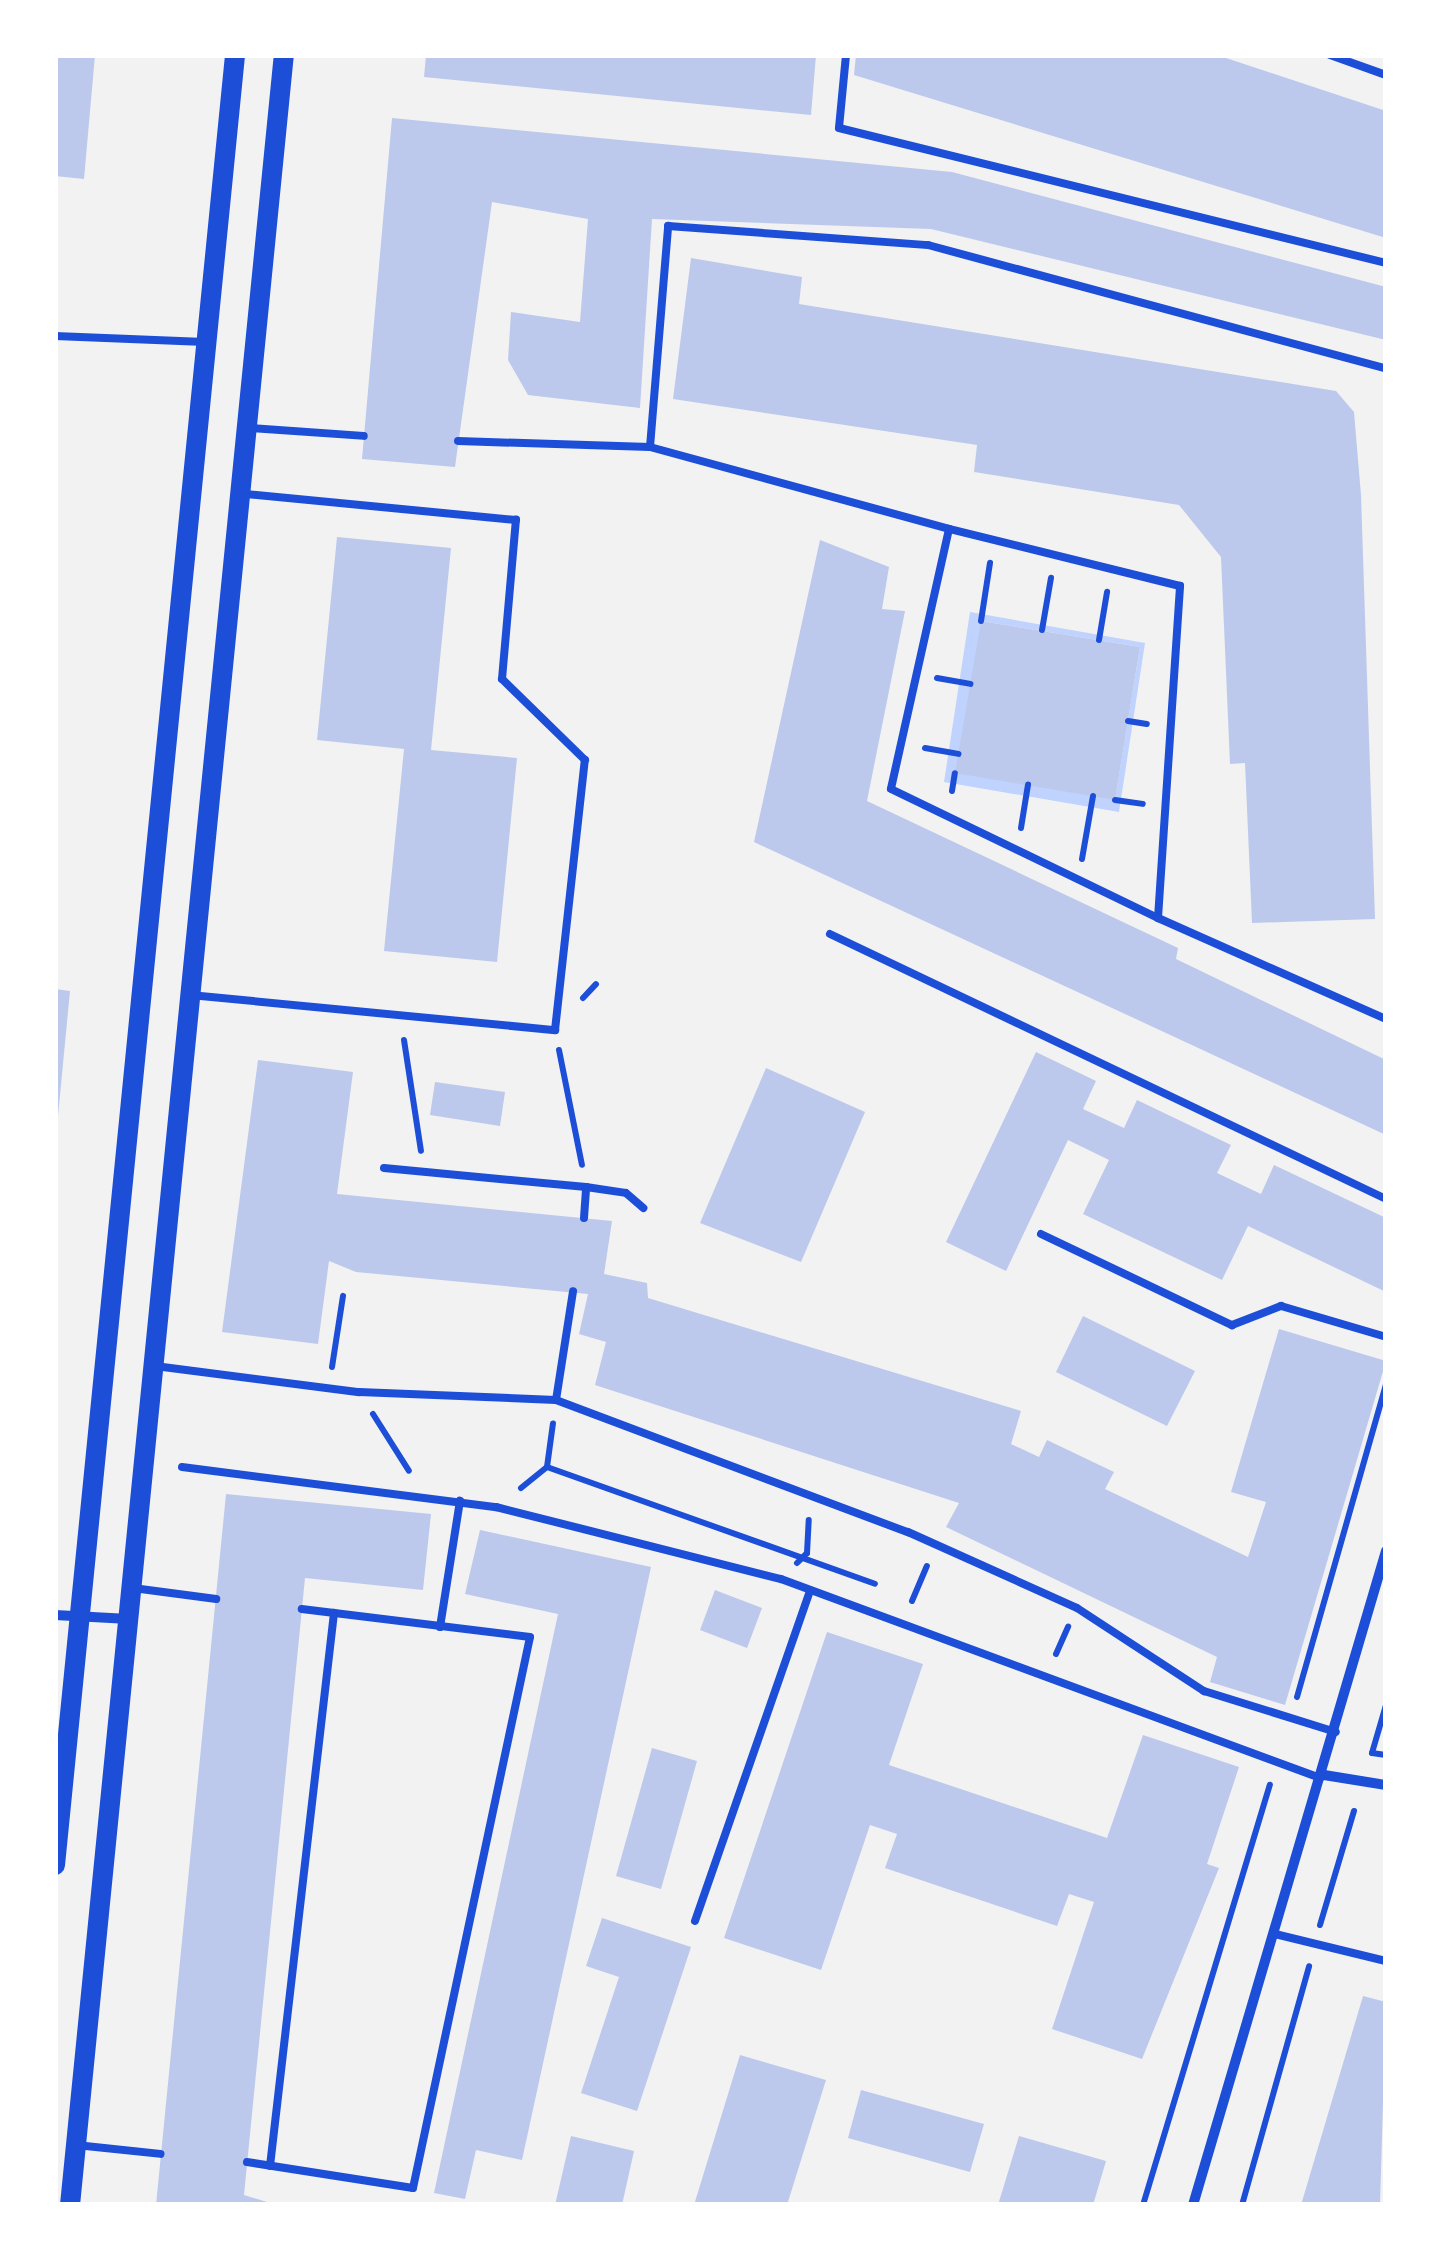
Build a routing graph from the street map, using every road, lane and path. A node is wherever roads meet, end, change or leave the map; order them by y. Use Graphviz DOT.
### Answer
graph roads {
  1 [pos="235,55"];
  2 [pos="284,55"];
  3 [pos="846,55"];
  4 [pos="1330,55"];
  5 [pos="1386,74"];
  6 [pos="1386,263"];
  7 [pos="55,336"];
  8 [pos="208,342"];
  9 [pos="1386,369"];
  10 [pos="247,428"];
  11 [pos="364,436"];
  12 [pos="458,441"];
  13 [pos="650,447"];
  14 [pos="240,494"];
  15 [pos="949,529"];
  16 [pos="994,540"];
  17 [pos="1055,556"];
  18 [pos="1111,569"];
  19 [pos="982,618"];
  20 [pos="1042,628"];
  21 [pos="1100,638"];
  22 [pos="945,680"];
  23 [pos="970,684"];
  24 [pos="1128,721"];
  25 [pos="1139,723"];
  26 [pos="920,748"];
  27 [pos="958,754"];
  28 [pos="955,773"];
  29 [pos="1028,785"];
  30 [pos="951,796"];
  31 [pos="1093,796"];
  32 [pos="1115,800"];
  33 [pos="1132,802"];
  34 [pos="1022,822"];
  35 [pos="1084,846"];
  36 [pos="1158,918"];
  37 [pos="830,934"];
  38 [pos="596,984"];
  39 [pos="190,995"];
  40 [pos="400,1015"];
  41 [pos="1386,1019"];
  42 [pos="556,1030"];
  43 [pos="384,1168"];
  44 [pos="424,1172"];
  45 [pos="586,1188"];
  46 [pos="1386,1198"];
  47 [pos="644,1208"];
  48 [pos="584,1218"];
  49 [pos="1040,1234"];
  50 [pos="573,1292"];
  51 [pos="343,1296"];
  52 [pos="1386,1337"];
  53 [pos="155,1366"];
  54 [pos="1386,1384"];
  55 [pos="328,1388"];
  56 [pos="358,1392"];
  57 [pos="556,1400"];
  58 [pos="182,1467"];
  59 [pos="423,1494"];
  60 [pos="810,1498"];
  61 [pos="460,1500"];
  62 [pos="496,1507"];
  63 [pos="935,1547"];
  64 [pos="1386,1551"];
  65 [pos="807,1553"];
  66 [pos="133,1588"];
  67 [pos="810,1590"];
  68 [pos="216,1599"];
  69 [pos="912,1601"];
  70 [pos="302,1610"];
  71 [pos="334,1613"];
  72 [pos="55,1615"];
  73 [pos="80,1618"];
  74 [pos="130,1620"];
  75 [pos="440,1626"];
  76 [pos="1386,1704"];
  77 [pos="1290,1718"];
  78 [pos="1336,1732"];
  79 [pos="1386,1755"];
  80 [pos="1276,1764"];
  81 [pos="1323,1777"];
  82 [pos="1386,1785"];
  83 [pos="1354,1811"];
  84 [pos="55,1865"];
  85 [pos="695,1921"];
  86 [pos="1275,1934"];
  87 [pos="1314,1945"];
  88 [pos="1386,1961"];
  89 [pos="76,2146"];
  90 [pos="161,2154"];
  91 [pos="247,2162"];
  92 [pos="270,2166"];
  93 [pos="70,2205"];
  94 [pos="1142,2205"];
  95 [pos="1192,2205"];
  96 [pos="1242,2205"];
  1 -- 8 [label="main road"];
  2 -- 10 [label="main road"];
  3 -- 6 [label="lane"];
  4 -- 5 [label="lane"];
  7 -- 8 [label="lane"];
  8 -- 73 [label="main road"];
  9 -- 13 [label="lane"];
  10 -- 11 [label="lane"];
  10 -- 14 [label="main road"];
  12 -- 13 [label="lane"];
  13 -- 15 [label="lane"];
  14 -- 39 [label="main road"];
  14 -- 42 [label="lane"];
  15 -- 16 [label="lane"];
  15 -- 36 [label="lane"];
  16 -- 17 [label="lane"];
  16 -- 19 [label="path"];
  17 -- 18 [label="lane"];
  17 -- 20 [label="path"];
  18 -- 21 [label="path"];
  18 -- 36 [label="lane"];
  22 -- 23 [label="path"];
  24 -- 25 [label="path"];
  26 -- 27 [label="path"];
  28 -- 30 [label="path"];
  29 -- 34 [label="path"];
  31 -- 35 [label="path"];
  32 -- 33 [label="path"];
  36 -- 41 [label="lane"];
  37 -- 46 [label="lane"];
  38 -- 42 [label="path"];
  39 -- 40 [label="lane"];
  39 -- 53 [label="main road"];
  40 -- 42 [label="lane"];
  40 -- 44 [label="path"];
  42 -- 45 [label="path"];
  43 -- 44 [label="lane"];
  44 -- 45 [label="lane"];
  45 -- 47 [label="lane"];
  45 -- 48 [label="lane"];
  49 -- 52 [label="lane"];
  50 -- 57 [label="lane"];
  51 -- 55 [label="path"];
  53 -- 55 [label="lane"];
  53 -- 66 [label="main road"];
  54 -- 77 [label="path"];
  55 -- 56 [label="lane"];
  56 -- 57 [label="lane"];
  56 -- 59 [label="path"];
  57 -- 60 [label="lane"];
  57 -- 62 [label="path"];
  58 -- 59 [label="lane"];
  59 -- 61 [label="lane"];
  60 -- 63 [label="lane"];
  60 -- 65 [label="path"];
  61 -- 62 [label="lane"];
  61 -- 75 [label="lane"];
  62 -- 67 [label="lane"];
  63 -- 69 [label="path"];
  63 -- 77 [label="lane"];
  64 -- 78 [label="street"];
  66 -- 68 [label="lane"];
  66 -- 74 [label="main road"];
  67 -- 80 [label="lane"];
  67 -- 85 [label="lane"];
  70 -- 71 [label="lane"];
  71 -- 75 [label="lane"];
  71 -- 92 [label="lane"];
  72 -- 73 [label="street"];
  73 -- 74 [label="street"];
  73 -- 84 [label="main road"];
  74 -- 89 [label="main road"];
  75 -- 92 [label="lane"];
  76 -- 79 [label="path"];
  77 -- 78 [label="lane"];
  78 -- 81 [label="street"];
  80 -- 81 [label="lane"];
  80 -- 94 [label="path"];
  81 -- 82 [label="street"];
  81 -- 86 [label="street"];
  83 -- 87 [label="path"];
  86 -- 87 [label="lane"];
  86 -- 95 [label="street"];
  87 -- 88 [label="lane"];
  87 -- 96 [label="path"];
  89 -- 90 [label="lane"];
  89 -- 93 [label="main road"];
  91 -- 92 [label="lane"];
}
